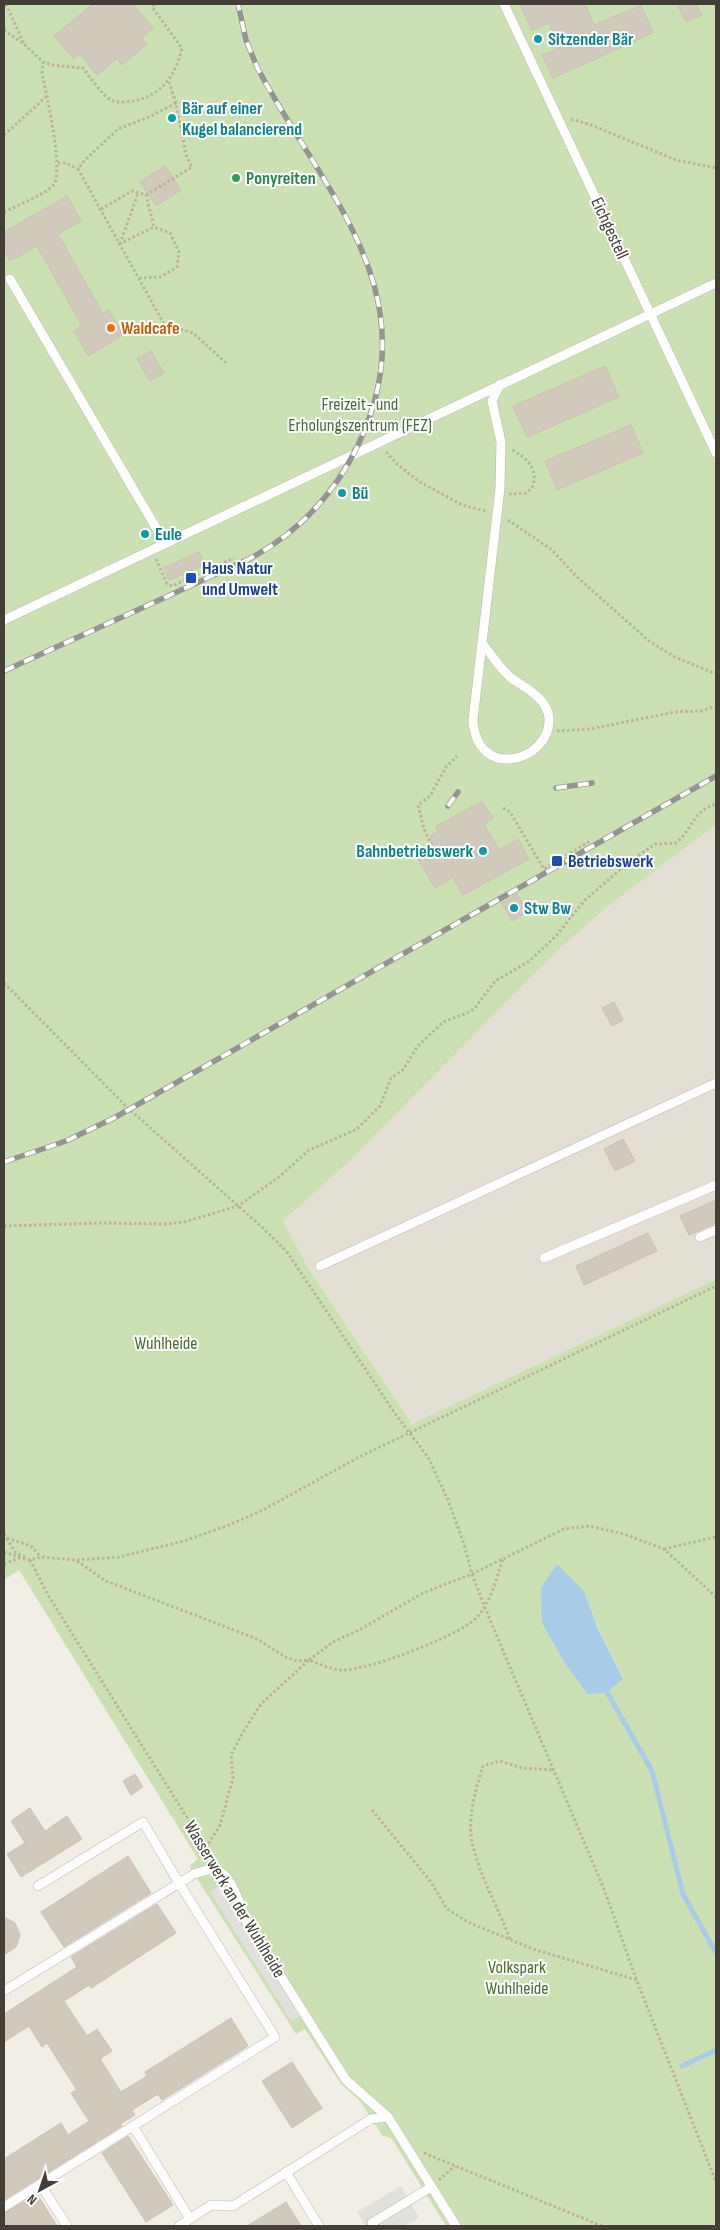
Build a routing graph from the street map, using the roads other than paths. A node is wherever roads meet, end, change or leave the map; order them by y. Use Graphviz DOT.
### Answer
graph roads {
  1 [pos="504,4"];
  2 [pos="10,279"];
  3 [pos="716,282"];
  4 [pos="650,314"];
  5 [pos="500,384"];
  6 [pos="716,453"];
  7 [pos="165,543"];
  8 [pos="4,620"];
  9 [pos="482,643"];
  10 [pos="716,1083"];
  11 [pos="716,1185"];
  12 [pos="716,1230"];
  13 [pos="700,1238"];
  14 [pos="544,1258"];
  15 [pos="320,1266"];
  16 [pos="179,1883"];
  17 [pos="38,1886"];
  18 [pos="4,1991"];
  19 [pos="388,2117"];
  20 [pos="133,2126"];
  21 [pos="286,2172"];
  22 [pos="40,2184"];
  23 [pos="431,2187"];
  24 [pos="4,2207"];
  25 [pos="190,2219"];
  26 [pos="372,2223"];
  27 [pos="67,2226"];
  28 [pos="179,2226"];
  29 [pos="319,2226"];
  30 [pos="456,2226"];
  1 -- 4 [label="lane, Eichgestell"];
  2 -- 7 [label="lane"];
  3 -- 4 [label="lane"];
  4 -- 5 [label="lane"];
  4 -- 6 [label="lane, Eichgestell"];
  5 -- 7 [label="lane"];
  5 -- 9 [label="lane"];
  7 -- 8 [label="lane"];
  9 -- 9 [label="lane"];
  10 -- 15 [label="lane"];
  11 -- 14 [label="lane"];
  12 -- 13 [label="lane"];
  16 -- 17 [label="lane"];
  16 -- 18 [label="lane"];
  16 -- 19 [label="lane, Wasserwerk an der Wuhlheide"];
  16 -- 20 [label="lane"];
  19 -- 21 [label="lane"];
  19 -- 23 [label="lane, Wasserwerk an der Wuhlheide"];
  20 -- 22 [label="lane"];
  20 -- 25 [label="lane"];
  21 -- 25 [label="lane"];
  21 -- 29 [label="lane"];
  22 -- 24 [label="lane"];
  22 -- 27 [label="lane"];
  23 -- 26 [label="lane"];
  23 -- 30 [label="lane, Wasserwerk an der Wuhlheide"];
  25 -- 28 [label="lane"];
}
